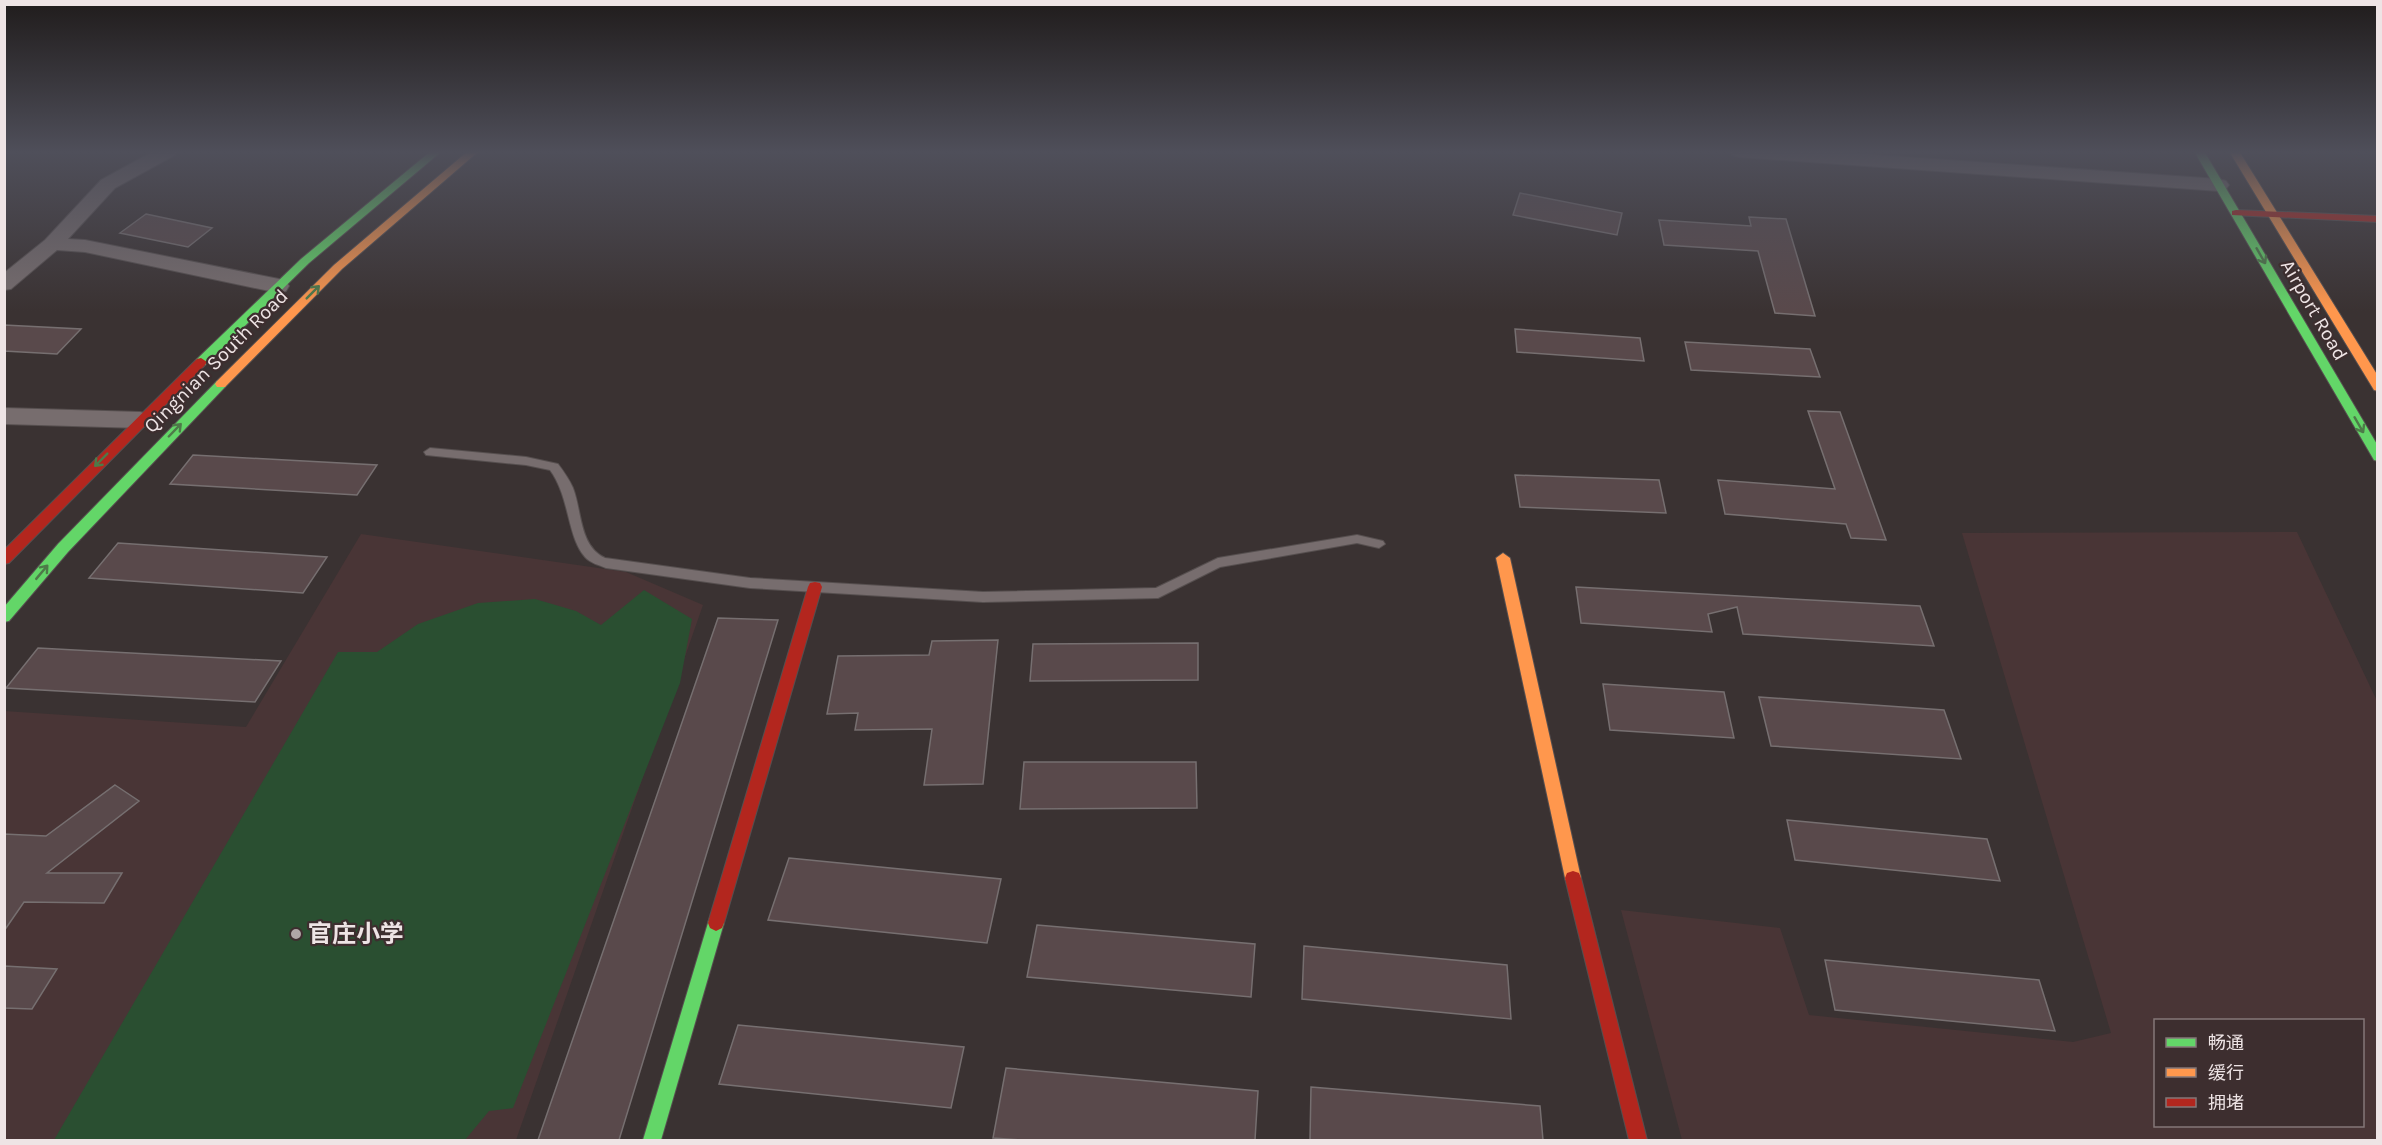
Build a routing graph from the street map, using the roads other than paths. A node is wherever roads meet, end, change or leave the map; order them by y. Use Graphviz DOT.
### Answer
graph roads {
  1 [pos="89,204"];
  2 [pos="373,204"];
  3 [pos="412,204"];
  4 [pos="2231,204"];
  5 [pos="2267,204"];
  6 [pos="2236,213"];
  7 [pos="2273,214"];
  8 [pos="2378,219"];
  9 [pos="52,244"];
  10 [pos="9,275"];
  11 [pos="279,286"];
  12 [pos="2378,387"];
  13 [pos="4,416"];
  14 [pos="140,420"];
  15 [pos="430,452"];
  16 [pos="2378,457"];
  17 [pos="1379,544"];
  18 [pos="1503,558"];
  19 [pos="4,559"];
  20 [pos="815,587"];
  21 [pos="4,617"];
  22 [pos="652,1140"];
  23 [pos="1638,1140"];
  1 -- 9 [label="street"];
  2 -- 11 [label="main road, Qingnian South Road"];
  21 -- 3 [label="main road, Qingnian South Road, one-way"];
  4 -- 6 [label="main road, Airport Road"];
  5 -- 7 [label="main road, Airport Road"];
  6 -- 7 [label="main road"];
  6 -- 16 [label="main road, Airport Road, one-way"];
  7 -- 8 [label="main road"];
  7 -- 12 [label="main road, Airport Road"];
  9 -- 10 [label="street"];
  9 -- 11 [label="street"];
  11 -- 14 [label="main road, Qingnian South Road"];
  13 -- 14 [label="street"];
  14 -- 19 [label="main road, Qingnian South Road, one-way"];
  15 -- 20 [label="lane"];
  17 -- 20 [label="lane"];
  18 -- 23 [label="main road"];
  20 -- 22 [label="main road"];
}
